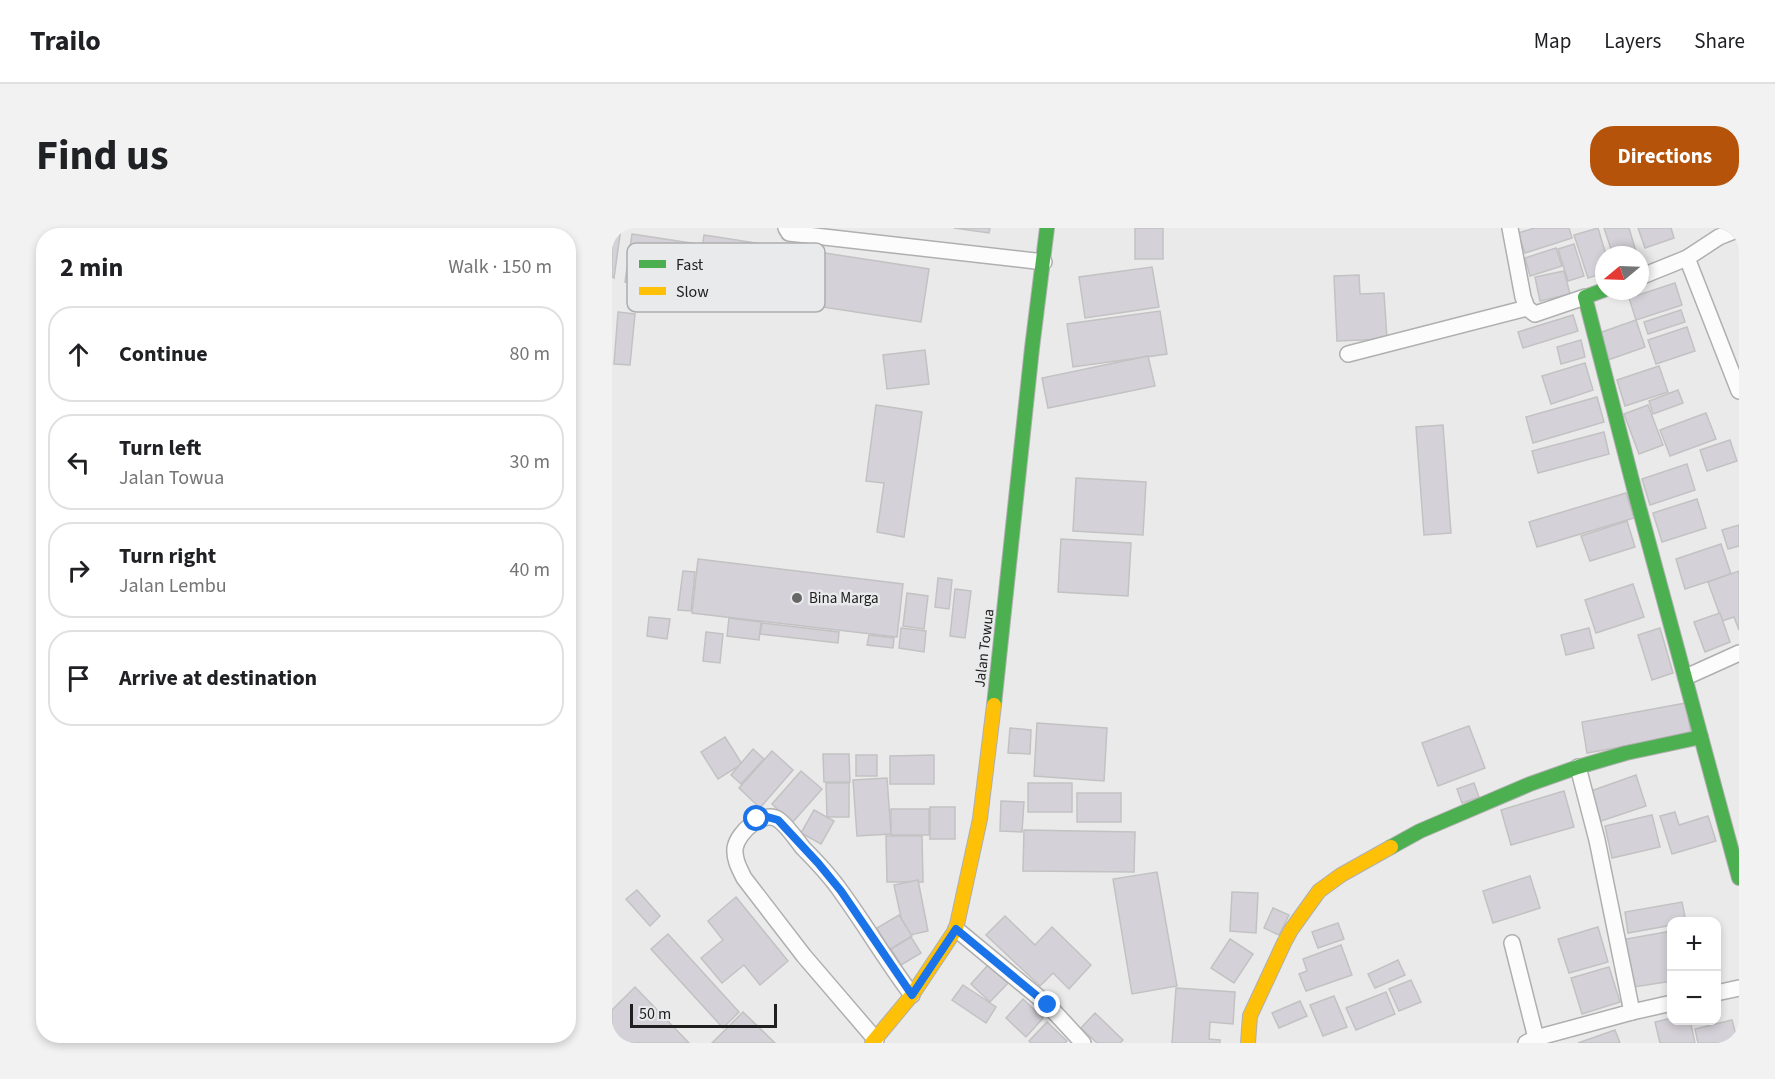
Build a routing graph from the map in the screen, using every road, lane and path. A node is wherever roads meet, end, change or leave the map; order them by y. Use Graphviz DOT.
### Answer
graph roads {
  1 [pos="784,228"];
  2 [pos="1047,228"];
  3 [pos="1510,228"];
  4 [pos="1739,229"];
  5 [pos="1687,258"];
  6 [pos="1044,261"];
  7 [pos="1649,273"];
  8 [pos="1595,293"];
  9 [pos="1585,297"];
  10 [pos="1527,308"];
  11 [pos="1348,354"];
  12 [pos="1739,391"];
  13 [pos="1739,653"];
  14 [pos="1686,677"];
  15 [pos="1701,737"];
  16 [pos="1578,767"];
  17 [pos="1733,828"];
  18 [pos="1739,878"];
  19 [pos="956,929"];
  20 [pos="1512,943"];
  21 [pos="1739,988"];
  22 [pos="1721,992"];
  23 [pos="912,995"];
  24 [pos="1667,1004"];
  25 [pos="1632,1012"];
  26 [pos="874,1041"];
  27 [pos="1531,1041"];
  28 [pos="1083,1043"];
  29 [pos="1248,1043"];
  1 -- 6 [label="street"];
  2 -- 6 [label="street, Jalan Towua"];
  3 -- 10 [label="street"];
  4 -- 5 [label="street"];
  5 -- 7 [label="street"];
  5 -- 12 [label="street"];
  6 -- 19 [label="street, Jalan Towua"];
  8 -- 9 [label="street"];
  9 -- 10 [label="street"];
  9 -- 14 [label="street"];
  10 -- 11 [label="street"];
  13 -- 14 [label="street"];
  14 -- 15 [label="street"];
  15 -- 16 [label="street"];
  15 -- 17 [label="street"];
  16 -- 25 [label="street"];
  16 -- 29 [label="street"];
  17 -- 18 [label="street"];
  19 -- 23 [label="street, Jalan Towua"];
  19 -- 28 [label="street"];
  20 -- 27 [label="street"];
  21 -- 22 [label="street"];
  23 -- 26 [label="street, Jalan Towua"];
  23 -- 26 [label="street"];
  24 -- 25 [label="street"];
  25 -- 27 [label="street"];
}
